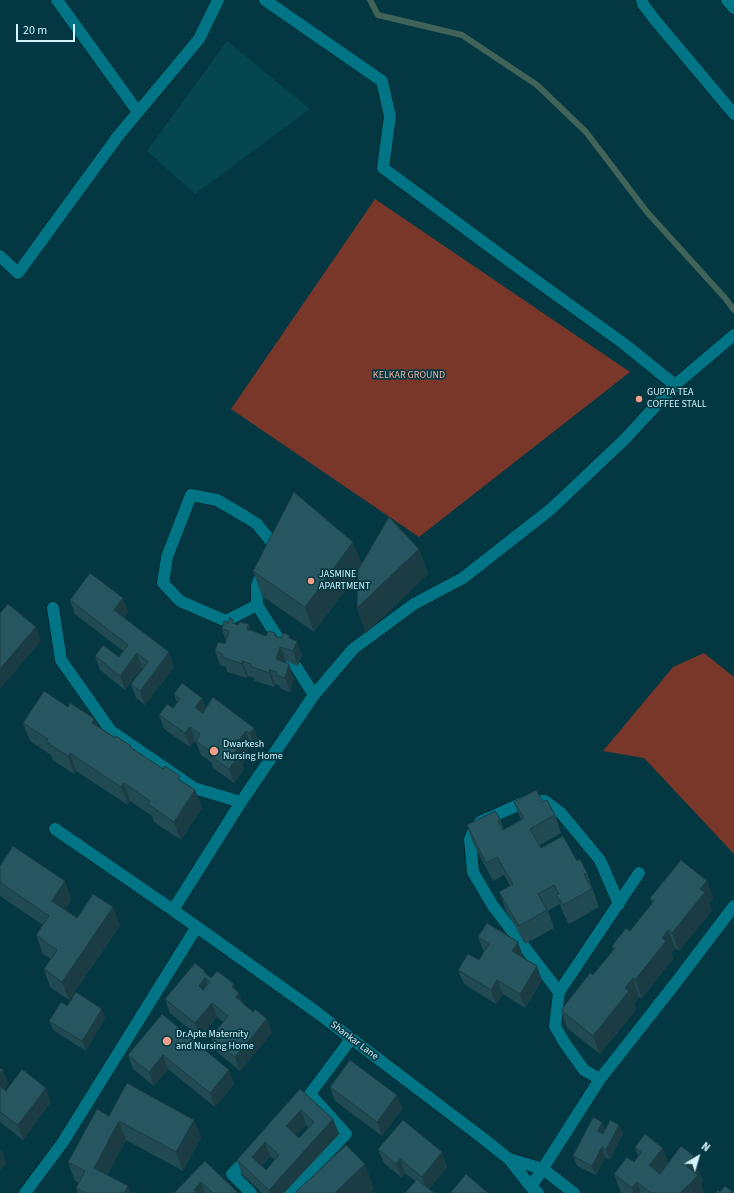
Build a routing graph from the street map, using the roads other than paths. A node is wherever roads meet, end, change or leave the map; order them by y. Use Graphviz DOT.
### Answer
graph roads {
  1 [pos="57,0"];
  2 [pos="218,0"];
  3 [pos="265,0"];
  4 [pos="642,0"];
  5 [pos="727,0"];
  6 [pos="734,8"];
  7 [pos="138,112"];
  8 [pos="734,114"];
  9 [pos="0,256"];
  10 [pos="734,335"];
  11 [pos="675,385"];
  12 [pos="257,605"];
  13 [pos="53,608"];
  14 [pos="314,695"];
  15 [pos="241,802"];
  16 [pos="55,829"];
  17 [pos="639,873"];
  18 [pos="618,904"];
  19 [pos="734,906"];
  20 [pos="173,910"];
  21 [pos="196,928"];
  22 [pos="559,992"];
  23 [pos="351,1039"];
  24 [pos="600,1079"];
  25 [pos="260,1146"];
  26 [pos="509,1159"];
  27 [pos="543,1169"];
  28 [pos="535,1190"];
  29 [pos="25,1193"];
  30 [pos="251,1193"];
  31 [pos="289,1193"];
  32 [pos="574,1193"];
  1 -- 7 [label="street"];
  2 -- 7 [label="street"];
  3 -- 11 [label="street"];
  4 -- 8 [label="street"];
  5 -- 6 [label="street"];
  7 -- 9 [label="street"];
  10 -- 11 [label="street"];
  11 -- 14 [label="street"];
  12 -- 12 [label="street"];
  12 -- 14 [label="street"];
  13 -- 15 [label="street"];
  14 -- 15 [label="street"];
  15 -- 20 [label="street"];
  16 -- 20 [label="street, Shankar Lane"];
  17 -- 18 [label="street"];
  18 -- 22 [label="street"];
  18 -- 22 [label="street"];
  19 -- 24 [label="street"];
  20 -- 21 [label="street, Shankar Lane"];
  21 -- 23 [label="street, Shankar Lane"];
  21 -- 29 [label="street"];
  22 -- 24 [label="street"];
  23 -- 26 [label="street, Shankar Lane"];
  23 -- 31 [label="street"];
  24 -- 27 [label="street"];
  25 -- 30 [label="street"];
  26 -- 27 [label="street, Shankar Lane"];
  26 -- 28 [label="street, Shankar Lane"];
  27 -- 28 [label="street"];
  27 -- 32 [label="street, Shankar Lane"];
}
